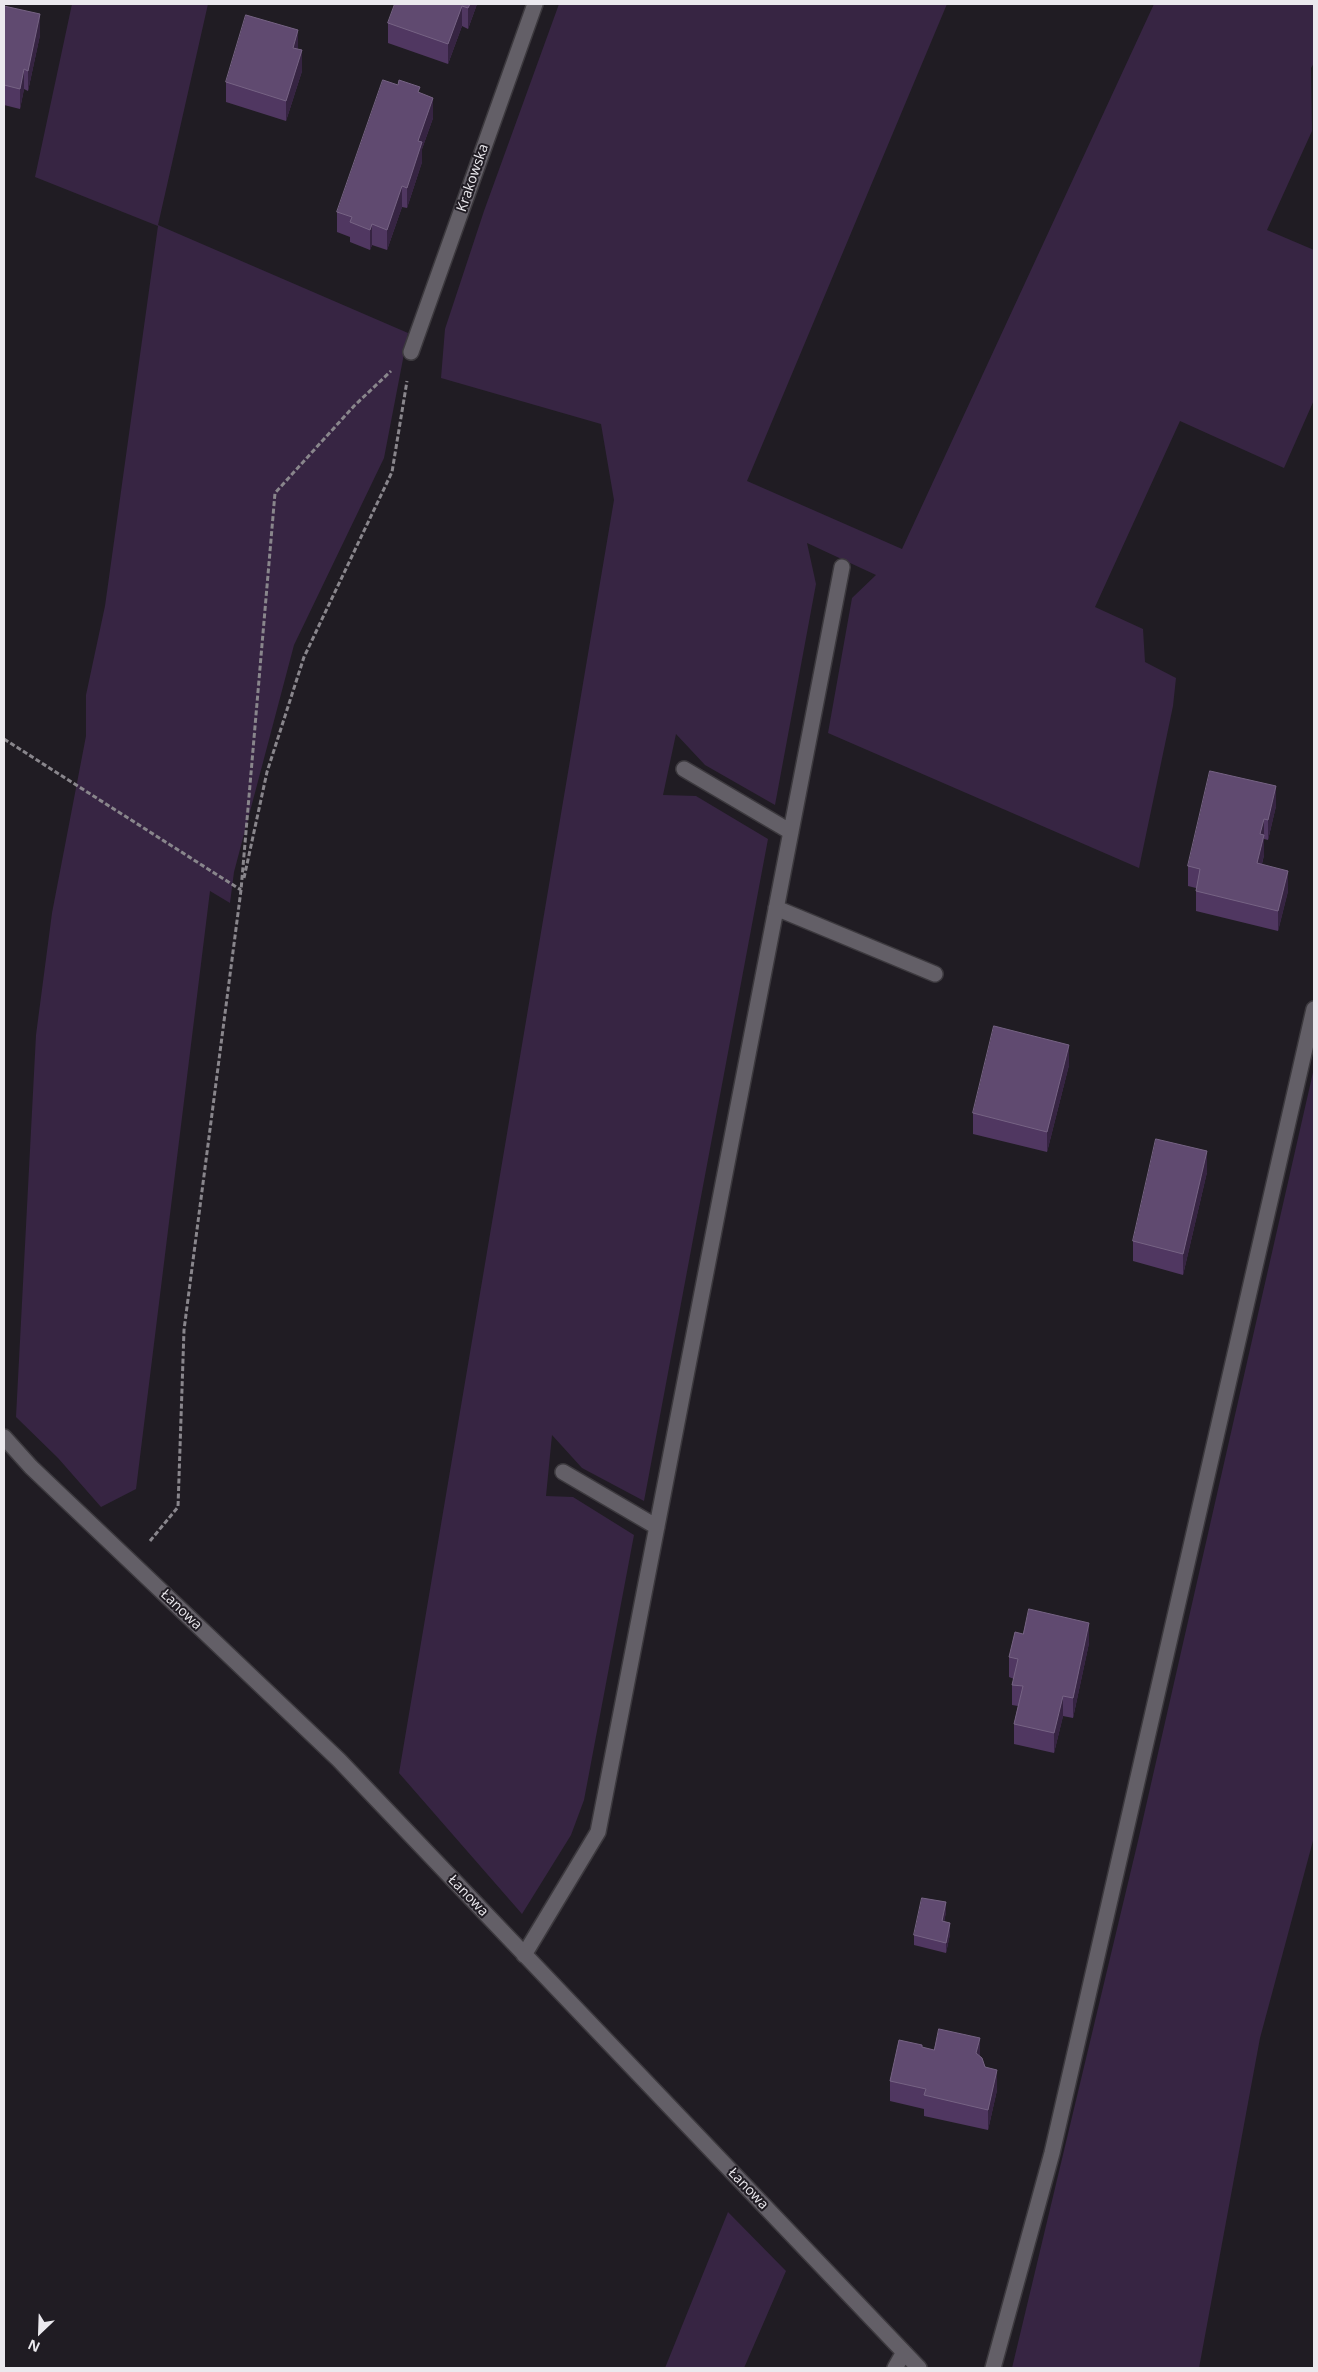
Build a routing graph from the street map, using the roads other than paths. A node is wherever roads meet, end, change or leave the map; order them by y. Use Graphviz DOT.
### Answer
graph roads {
  1 [pos="534,4"];
  2 [pos="411,352"];
  3 [pos="842,567"];
  4 [pos="684,769"];
  5 [pos="791,832"];
  6 [pos="776,908"];
  7 [pos="935,974"];
  8 [pos="1314,1009"];
  9 [pos="4,1437"];
  10 [pos="563,1472"];
  11 [pos="657,1527"];
  12 [pos="524,1955"];
  13 [pos="904,2352"];
  14 [pos="895,2368"];
  15 [pos="919,2368"];
  16 [pos="993,2368"];
  1 -- 2 [label="street, Krakowska"];
  3 -- 5 [label="street"];
  4 -- 5 [label="street"];
  5 -- 6 [label="street"];
  6 -- 7 [label="street"];
  6 -- 11 [label="street"];
  8 -- 16 [label="street"];
  9 -- 12 [label="street, Łanowa"];
  10 -- 11 [label="street"];
  11 -- 12 [label="street"];
  12 -- 13 [label="street, Łanowa"];
  13 -- 14 [label="street"];
  13 -- 15 [label="street, Łanowa"];
}
